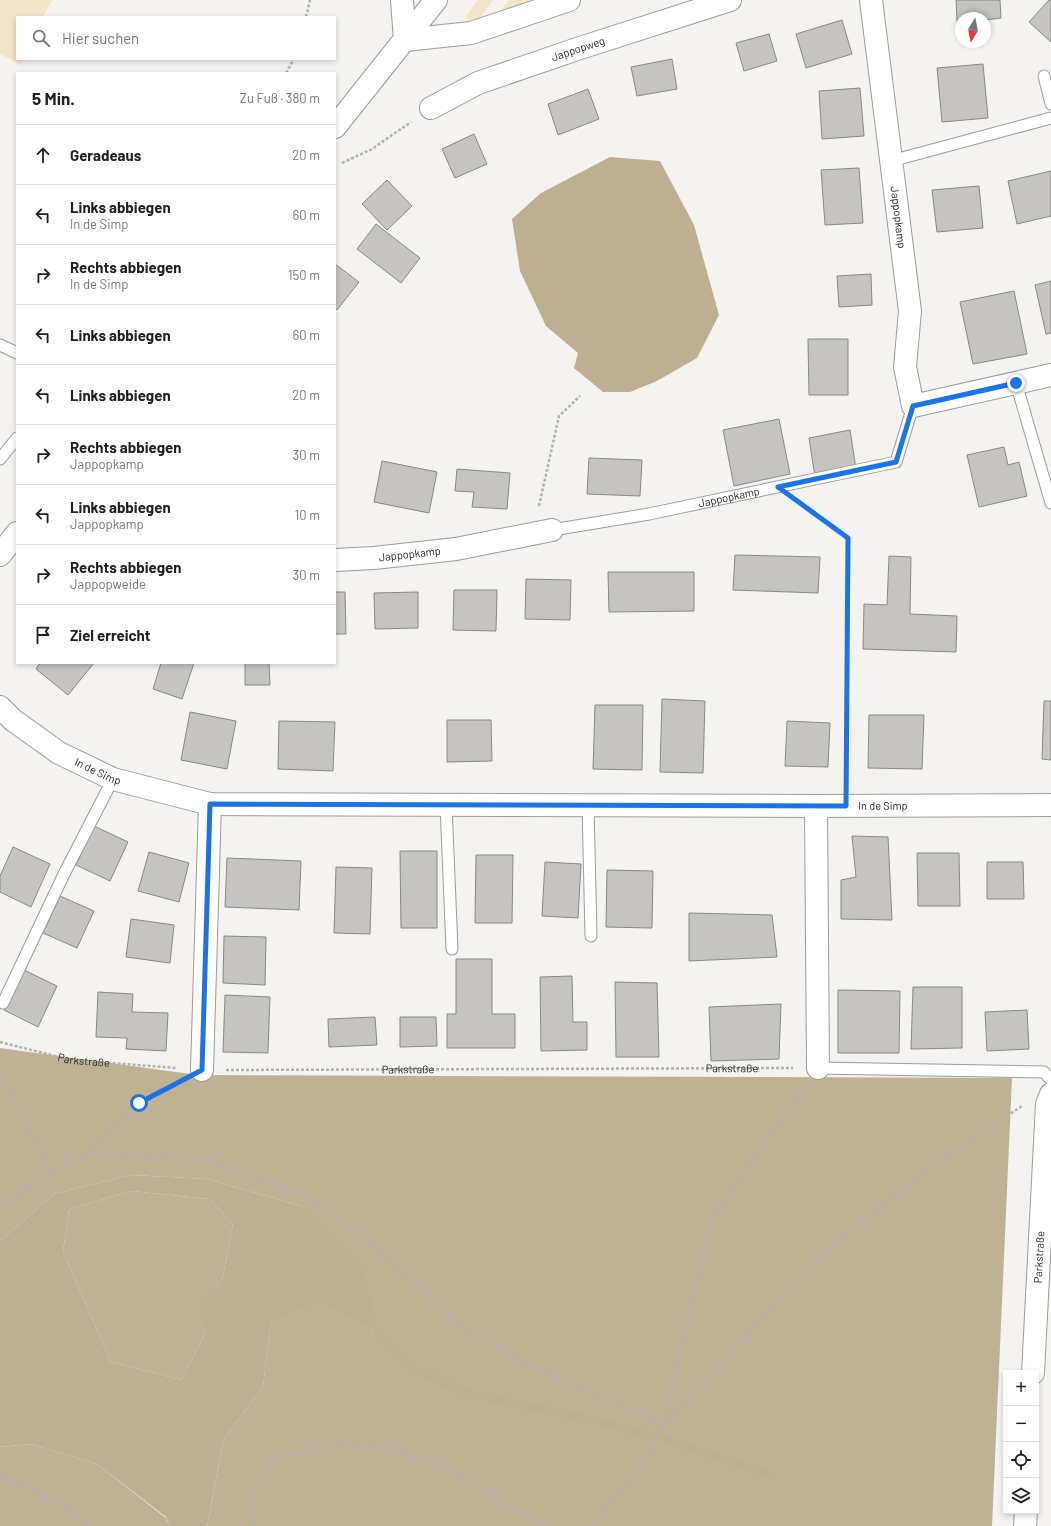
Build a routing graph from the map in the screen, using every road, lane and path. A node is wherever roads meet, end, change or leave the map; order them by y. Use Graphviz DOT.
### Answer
graph roads {
  1 [pos="310,0"];
  2 [pos="402,0"];
  3 [pos="436,0"];
  4 [pos="730,0"];
  5 [pos="871,0"];
  6 [pos="553,2"];
  7 [pos="306,16"];
  8 [pos="405,40"];
  9 [pos="293,60"];
  10 [pos="287,72"];
  11 [pos="1044,76"];
  12 [pos="1051,104"];
  13 [pos="431,108"];
  14 [pos="1051,118"];
  15 [pos="336,126"];
  16 [pos="891,161"];
  17 [pos="342,163"];
  18 [pos="0,345"];
  19 [pos="16,353"];
  20 [pos="1051,375"];
  21 [pos="1016,383"];
  22 [pos="580,396"];
  23 [pos="913,406"];
  24 [pos="16,439"];
  25 [pos="0,459"];
  26 [pos="778,487"];
  27 [pos="1051,503"];
  28 [pos="543,532"];
  29 [pos="16,535"];
  30 [pos="0,555"];
  31 [pos="336,560"];
  32 [pos="0,708"];
  33 [pos="113,779"];
  34 [pos="210,804"];
  35 [pos="446,805"];
  36 [pos="588,805"];
  37 [pos="816,806"];
  38 [pos="846,806"];
  39 [pos="1051,806"];
  40 [pos="591,936"];
  41 [pos="452,949"];
  42 [pos="3,1003"];
  43 [pos="0,1042"];
  44 [pos="818,1068"];
  45 [pos="202,1070"];
  46 [pos="0,1076"];
  47 [pos="1051,1080"];
  48 [pos="1051,1094"];
  49 [pos="1025,1104"];
  50 [pos="89,1154"];
  51 [pos="51,1173"];
  52 [pos="0,1207"];
  53 [pos="1033,1370"];
  54 [pos="663,1425"];
  55 [pos="0,1475"];
  56 [pos="1026,1514"];
  57 [pos="88,1526"];
  58 [pos="255,1526"];
  59 [pos="549,1526"];
  60 [pos="589,1526"];
  61 [pos="1025,1526"];
  1 -- 7 [label="path"];
  2 -- 8 [label="street"];
  3 -- 8 [label="street"];
  4 -- 13 [label="street, Jappopweg"];
  5 -- 16 [label="street, Jappopkamp"];
  6 -- 8 [label="street"];
  8 -- 15 [label="street"];
  9 -- 10 [label="path"];
  11 -- 12 [label="lane"];
  13 -- 17 [label="path"];
  14 -- 16 [label="lane"];
  16 -- 23 [label="street, Jappopkamp"];
  18 -- 19 [label="lane"];
  20 -- 21 [label="street"];
  21 -- 23 [label="street"];
  21 -- 27 [label="lane"];
  22 -- 28 [label="path"];
  23 -- 26 [label="lane, Jappopkamp"];
  24 -- 25 [label="lane"];
  26 -- 28 [label="lane, Jappopkamp"];
  26 -- 38 [label="path"];
  28 -- 31 [label="street, Jappopkamp"];
  29 -- 30 [label="street"];
  32 -- 33 [label="street, In de Simp"];
  33 -- 34 [label="street, In de Simp"];
  33 -- 42 [label="lane"];
  34 -- 35 [label="street, In de Simp"];
  34 -- 45 [label="street"];
  35 -- 36 [label="street, In de Simp"];
  35 -- 41 [label="lane"];
  36 -- 37 [label="street, In de Simp"];
  36 -- 40 [label="lane"];
  37 -- 38 [label="street, In de Simp"];
  37 -- 44 [label="street"];
  38 -- 39 [label="street, In de Simp"];
  43 -- 45 [label="path, Parkstraße"];
  44 -- 45 [label="path, Parkstraße"];
  44 -- 47 [label="lane"];
  44 -- 54 [label="path"];
  45 -- 50 [label="path"];
  46 -- 51 [label="path"];
  48 -- 53 [label="street, Parkstraße"];
  49 -- 54 [label="path"];
  50 -- 51 [label="path"];
  50 -- 54 [label="path"];
  51 -- 52 [label="path"];
  54 -- 60 [label="path"];
  55 -- 57 [label="path"];
  56 -- 61 [label="street"];
  58 -- 59 [label="path"];
}
